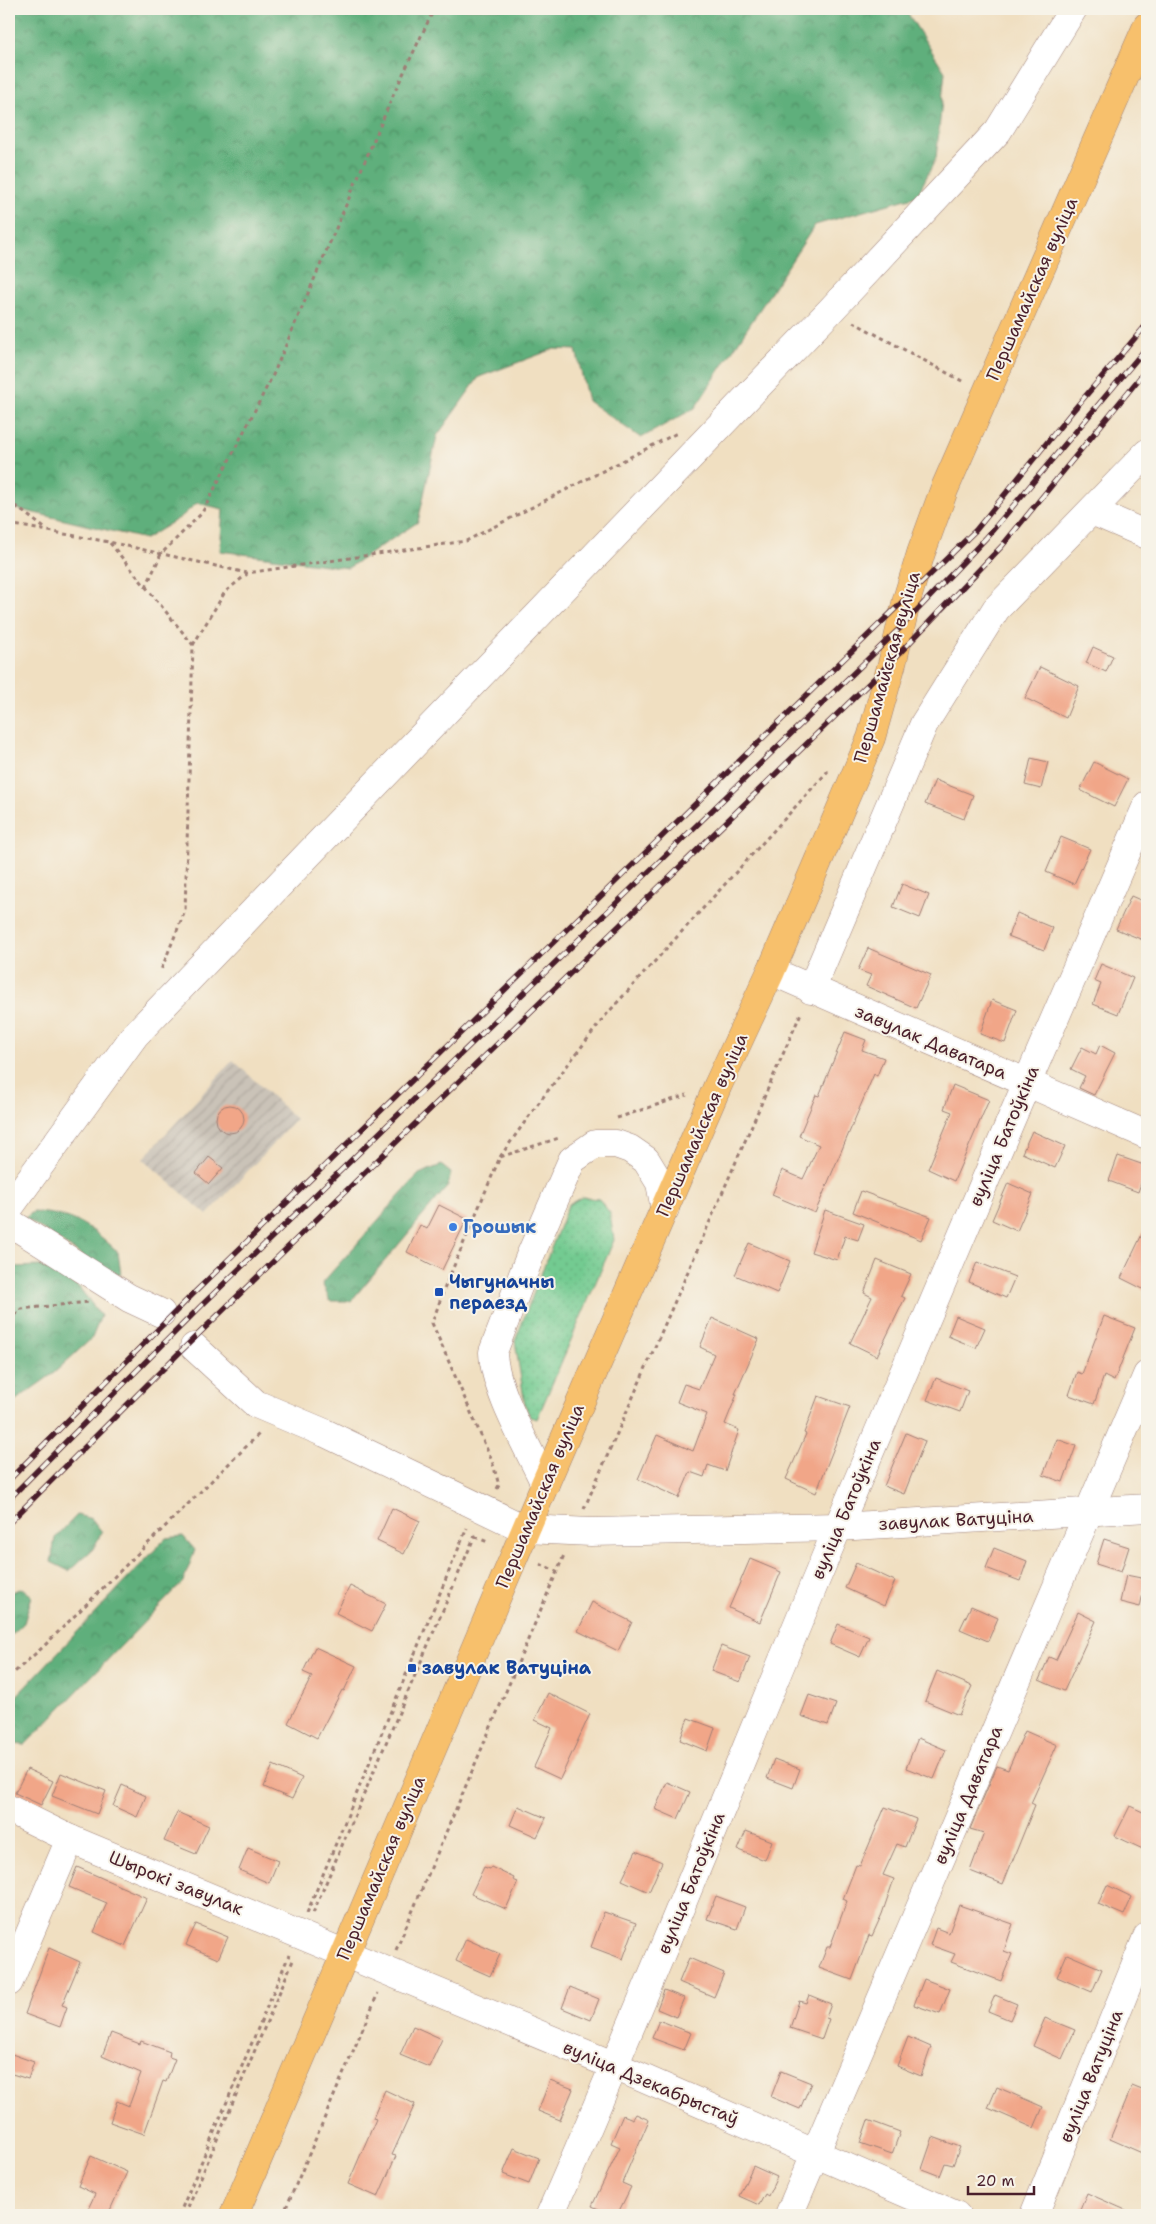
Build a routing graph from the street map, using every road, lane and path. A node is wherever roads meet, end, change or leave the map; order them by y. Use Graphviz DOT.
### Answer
graph roads {
  1 [pos="434,9"];
  2 [pos="1073,9"];
  3 [pos="1147,26"];
  4 [pos="831,310"];
  5 [pos="987,394"];
  6 [pos="684,429"];
  7 [pos="1147,453"];
  8 [pos="9,501"];
  9 [pos="1092,511"];
  10 [pos="9,524"];
  11 [pos="47,530"];
  12 [pos="1147,535"];
  13 [pos="109,542"];
  14 [pos="162,554"];
  15 [pos="248,573"];
  16 [pos="146,587"];
  17 [pos="193,645"];
  18 [pos="833,766"];
  19 [pos="1147,805"];
  20 [pos="771,972"];
  21 [pos="160,973"];
  22 [pos="811,990"];
  23 [pos="1026,1084"];
  24 [pos="718,1085"];
  25 [pos="614,1120"];
  26 [pos="566,1135"];
  27 [pos="1147,1135"];
  28 [pos="500,1157"];
  29 [pos="9,1208"];
  30 [pos="665,1209"];
  31 [pos="9,1222"];
  32 [pos="90,1302"];
  33 [pos="161,1313"];
  34 [pos="9,1321"];
  35 [pos="194,1347"];
  36 [pos="1147,1375"];
  37 [pos="279,1414"];
  38 [pos="545,1484"];
  39 [pos="482,1507"];
  40 [pos="1147,1508"];
  41 [pos="1090,1512"];
  42 [pos="838,1527"];
  43 [pos="526,1529"];
  44 [pos="574,1532"];
  45 [pos="475,1537"];
  46 [pos="488,1542"];
  47 [pos="540,1564"];
  48 [pos="556,1572"];
  49 [pos="9,1677"];
  50 [pos="9,1809"];
  51 [pos="70,1839"];
  52 [pos="301,1935"];
  53 [pos="1147,1937"];
  54 [pos="345,1953"];
  55 [pos="387,1972"];
  56 [pos="9,1982"];
  57 [pos="615,2066"];
  58 [pos="814,2155"];
  59 [pos="179,2215"];
  60 [pos="185,2215"];
  61 [pos="234,2215"];
  62 [pos="284,2215"];
  63 [pos="550,2215"];
  64 [pos="789,2215"];
  65 [pos="956,2215"];
  66 [pos="1034,2215"];
  1 -- 14 [label="path"];
  2 -- 4 [label="street"];
  3 -- 5 [label="main road, Першамайская вуліца"];
  4 -- 5 [label="path"];
  4 -- 29 [label="street"];
  5 -- 20 [label="main road, Першамайская вуліца"];
  6 -- 15 [label="path"];
  7 -- 9 [label="street"];
  8 -- 11 [label="path"];
  9 -- 12 [label="street"];
  9 -- 22 [label="street"];
  10 -- 11 [label="path"];
  11 -- 13 [label="path"];
  13 -- 14 [label="path"];
  13 -- 16 [label="path"];
  14 -- 15 [label="path"];
  14 -- 16 [label="path"];
  15 -- 17 [label="path"];
  16 -- 17 [label="path"];
  17 -- 21 [label="path"];
  18 -- 28 [label="path"];
  19 -- 23 [label="street, вуліца Батоўкіна"];
  20 -- 22 [label="street, завулак Даватара"];
  20 -- 24 [label="main road, Першамайская вуліца"];
  22 -- 23 [label="street, завулак Даватара"];
  22 -- 44 [label="path"];
  23 -- 27 [label="street, завулак Даватара"];
  23 -- 42 [label="street, вуліца Батоўкіна"];
  24 -- 25 [label="path"];
  24 -- 30 [label="main road, Першамайская вуліца"];
  26 -- 28 [label="path"];
  28 -- 39 [label="path"];
  30 -- 38 [label="main road, Першамайская вуліца"];
  30 -- 38 [label="street"];
  31 -- 33 [label="street"];
  32 -- 34 [label="path"];
  35 -- 37 [label="street"];
  36 -- 41 [label="street, вуліца Даватара"];
  37 -- 39 [label="street"];
  37 -- 49 [label="path"];
  38 -- 43 [label="main road, Першамайская вуліца"];
  39 -- 43 [label="street"];
  39 -- 45 [label="path"];
  39 -- 52 [label="path"];
  40 -- 41 [label="street, завулак Ватуціна"];
  41 -- 42 [label="street, завулак Ватуціна"];
  41 -- 58 [label="street, вуліца Даватара"];
  42 -- 44 [label="street, завулак Ватуціна"];
  42 -- 57 [label="street, вуліца Батоўкіна"];
  43 -- 44 [label="street, завулак Ватуціна"];
  43 -- 54 [label="main road, Першамайская вуліца"];
  44 -- 48 [label="path"];
  45 -- 46 [label="path"];
  45 -- 52 [label="path"];
  47 -- 48 [label="path"];
  48 -- 55 [label="path"];
  50 -- 51 [label="street, Шырокі завулак"];
  51 -- 52 [label="street, Шырокі завулак"];
  51 -- 56 [label="street"];
  52 -- 54 [label="street, Шырокі завулак"];
  52 -- 59 [label="path"];
  52 -- 60 [label="path"];
  53 -- 66 [label="street, вуліца Ватуціна"];
  54 -- 55 [label="street, вуліца Дзекабрыстаў"];
  54 -- 61 [label="main road, Першамайская вуліца"];
  55 -- 57 [label="street, вуліца Дзекабрыстаў"];
  55 -- 62 [label="path"];
  57 -- 58 [label="street, вуліца Дзекабрыстаў"];
  57 -- 63 [label="street, вуліца Батоўкіна"];
  58 -- 64 [label="street, вуліца Даватара"];
  58 -- 65 [label="street, вуліца Дзекабрыстаў"];
}
